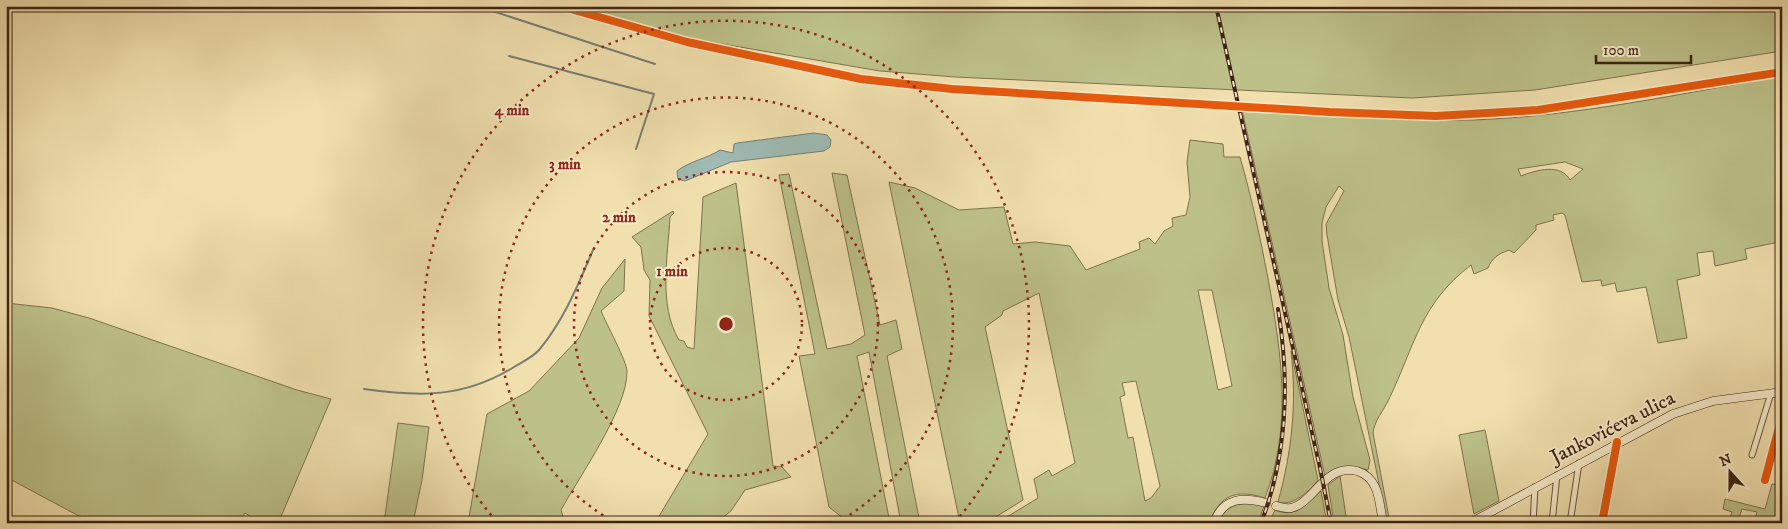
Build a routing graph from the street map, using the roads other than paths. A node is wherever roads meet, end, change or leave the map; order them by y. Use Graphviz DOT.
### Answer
graph roads {
  1 [pos="560,6"];
  2 [pos="1782,72"];
  3 [pos="1771,392"];
  4 [pos="1782,392"];
  5 [pos="1782,416"];
  6 [pos="1617,442"];
  7 [pos="1752,455"];
  8 [pos="1579,463"];
  9 [pos="1557,475"];
  10 [pos="1765,480"];
  11 [pos="1535,487"];
  12 [pos="1266,503"];
  13 [pos="1276,506"];
  14 [pos="1486,519"];
  15 [pos="1214,523"];
  16 [pos="1383,523"];
  17 [pos="1470,523"];
  18 [pos="1534,523"];
  19 [pos="1552,523"];
  20 [pos="1570,523"];
  21 [pos="1602,523"];
  1 -- 2 [label="street"];
  3 -- 4 [label="main road, Jankovićeva ulica"];
  3 -- 6 [label="main road, Jankovićeva ulica"];
  3 -- 7 [label="street"];
  5 -- 10 [label="street"];
  6 -- 8 [label="main road, Jankovićeva ulica"];
  6 -- 21 [label="street"];
  8 -- 9 [label="main road, Jankovićeva ulica"];
  8 -- 20 [label="street"];
  9 -- 11 [label="main road, Jankovićeva ulica"];
  9 -- 19 [label="street"];
  11 -- 14 [label="main road, Jankovićeva ulica"];
  11 -- 18 [label="street"];
  12 -- 15 [label="main road"];
  13 -- 16 [label="main road"];
  14 -- 17 [label="main road, Jankovićeva ulica"];
}
